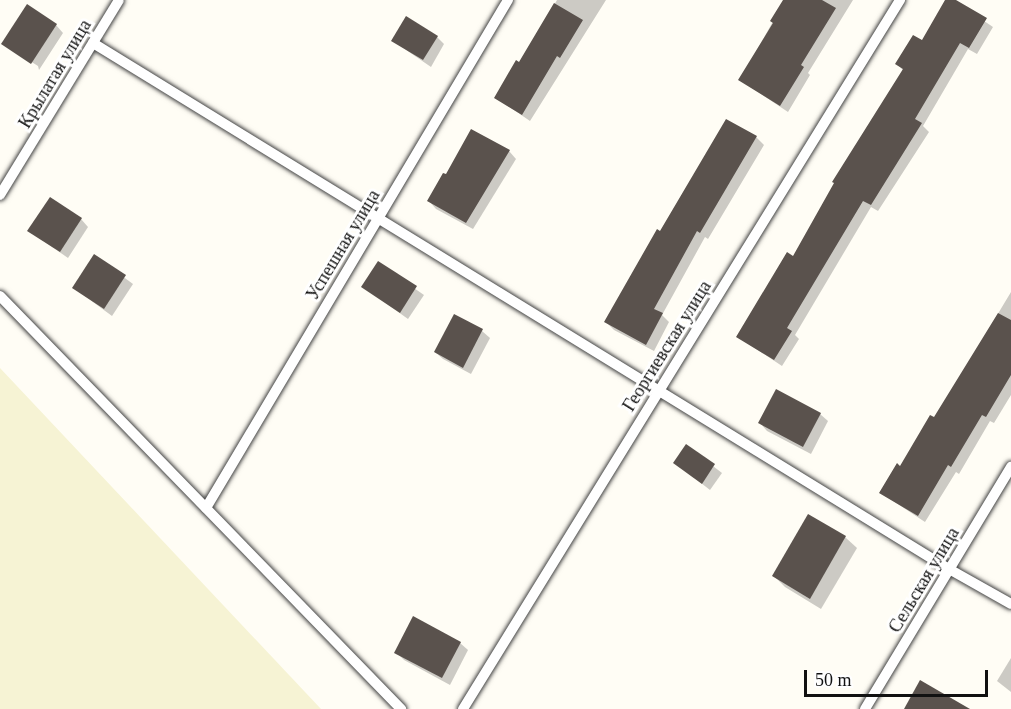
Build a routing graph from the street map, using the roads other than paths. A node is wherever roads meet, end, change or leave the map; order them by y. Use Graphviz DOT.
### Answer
graph roads {
  1 [pos="119,0"];
  2 [pos="508,0"];
  3 [pos="900,0"];
  4 [pos="93,43"];
  5 [pos="0,195"];
  6 [pos="379,217"];
  7 [pos="0,296"];
  8 [pos="659,390"];
  9 [pos="1011,467"];
  10 [pos="206,508"];
  11 [pos="950,569"];
  12 [pos="1011,604"];
  13 [pos="401,709"];
  14 [pos="463,709"];
  15 [pos="865,709"];
  1 -- 4 [label="lane, Крылатая улица"];
  2 -- 6 [label="lane, Успешная улица"];
  3 -- 8 [label="lane, Георгиевская улица"];
  4 -- 5 [label="lane, Крылатая улица"];
  4 -- 6 [label="lane"];
  6 -- 8 [label="lane"];
  6 -- 10 [label="lane, Успешная улица"];
  7 -- 10 [label="lane"];
  8 -- 11 [label="lane"];
  8 -- 14 [label="lane, Георгиевская улица"];
  9 -- 11 [label="lane, Сельская улица"];
  10 -- 13 [label="lane"];
  11 -- 12 [label="lane"];
  11 -- 15 [label="lane, Сельская улица"];
}
